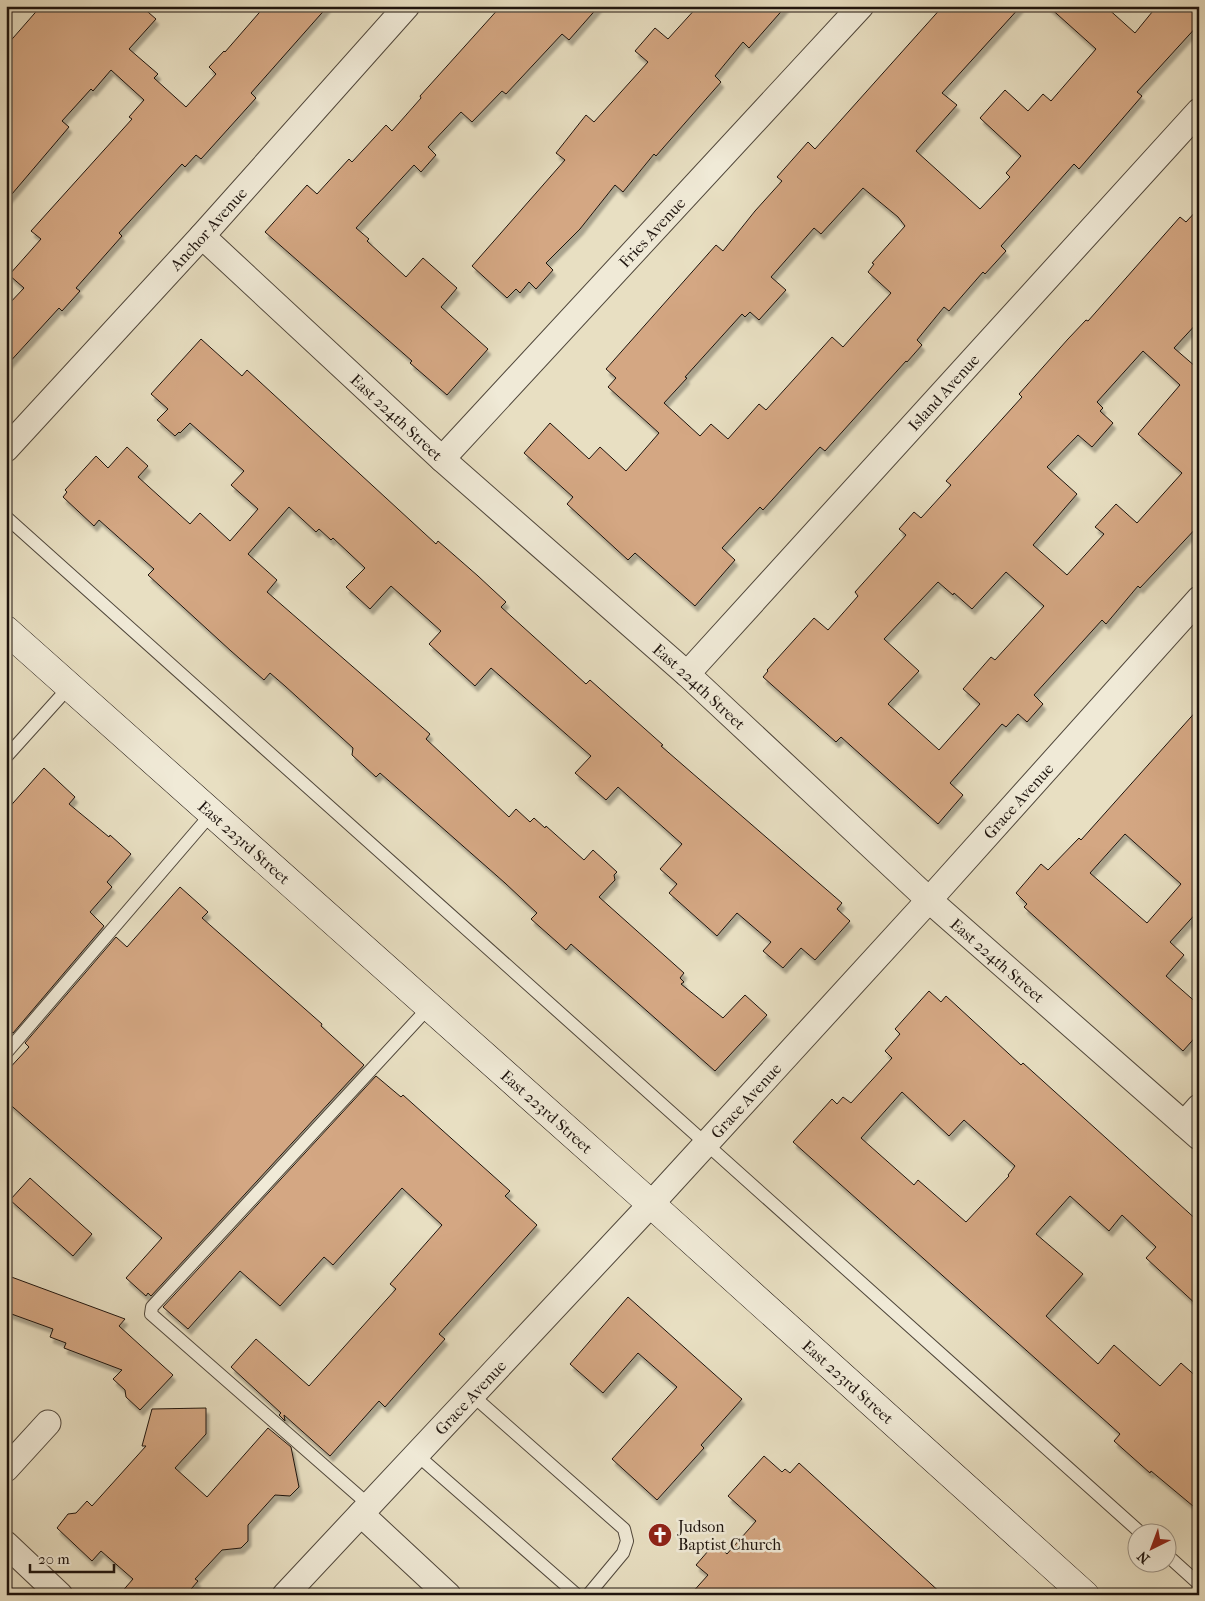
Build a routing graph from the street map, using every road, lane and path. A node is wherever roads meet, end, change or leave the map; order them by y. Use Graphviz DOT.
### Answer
graph roads {
  1 [pos="407,6"];
  2 [pos="861,6"];
  3 [pos="1199,110"];
  4 [pos="202,236"];
  5 [pos="6,449"];
  6 [pos="442,459"];
  7 [pos="6,517"];
  8 [pos="1199,599"];
  9 [pos="6,630"];
  10 [pos="687,674"];
  11 [pos="70,686"];
  12 [pos="6,756"];
  13 [pos="212,812"];
  14 [pos="929,900"];
  15 [pos="430,1006"];
  16 [pos="6,1053"];
  17 [pos="1194,1123"];
  18 [pos="706,1144"];
  19 [pos="651,1204"];
  20 [pos="472,1395"];
  21 [pos="48,1423"];
  22 [pos="416,1454"];
  23 [pos="6,1469"];
  24 [pos="365,1509"];
  25 [pos="1131,1524"];
  26 [pos="6,1544"];
  27 [pos="1178,1565"];
  28 [pos="1199,1584"];
  29 [pos="60,1595"];
  30 [pos="285,1595"];
  31 [pos="448,1595"];
  32 [pos="577,1595"];
  33 [pos="588,1595"];
  34 [pos="1085,1595"];
  1 -- 4 [label="street, Anchor Avenue"];
  2 -- 6 [label="street, Fries Avenue"];
  3 -- 10 [label="street, Island Avenue"];
  4 -- 5 [label="street, Anchor Avenue"];
  4 -- 6 [label="street, East 224th Street"];
  6 -- 10 [label="street, East 224th Street"];
  7 -- 18 [label="lane"];
  8 -- 14 [label="street, Grace Avenue"];
  9 -- 11 [label="main road, East 223rd Street"];
  10 -- 14 [label="street, East 224th Street"];
  11 -- 12 [label="lane"];
  11 -- 13 [label="main road, East 223rd Street"];
  13 -- 15 [label="main road, East 223rd Street"];
  13 -- 16 [label="lane"];
  14 -- 17 [label="street, East 224th Street"];
  14 -- 18 [label="street, Grace Avenue"];
  15 -- 19 [label="main road, East 223rd Street"];
  15 -- 24 [label="lane"];
  18 -- 19 [label="street, Grace Avenue"];
  18 -- 25 [label="lane"];
  19 -- 20 [label="street, Grace Avenue"];
  19 -- 34 [label="main road, East 223rd Street"];
  20 -- 22 [label="street, Grace Avenue"];
  20 -- 33 [label="lane"];
  21 -- 23 [label="street"];
  22 -- 24 [label="street, Grace Avenue"];
  22 -- 32 [label="lane"];
  24 -- 30 [label="street, Grace Avenue"];
  24 -- 31 [label="street"];
  26 -- 29 [label="street"];
  27 -- 28 [label="lane"];
}
